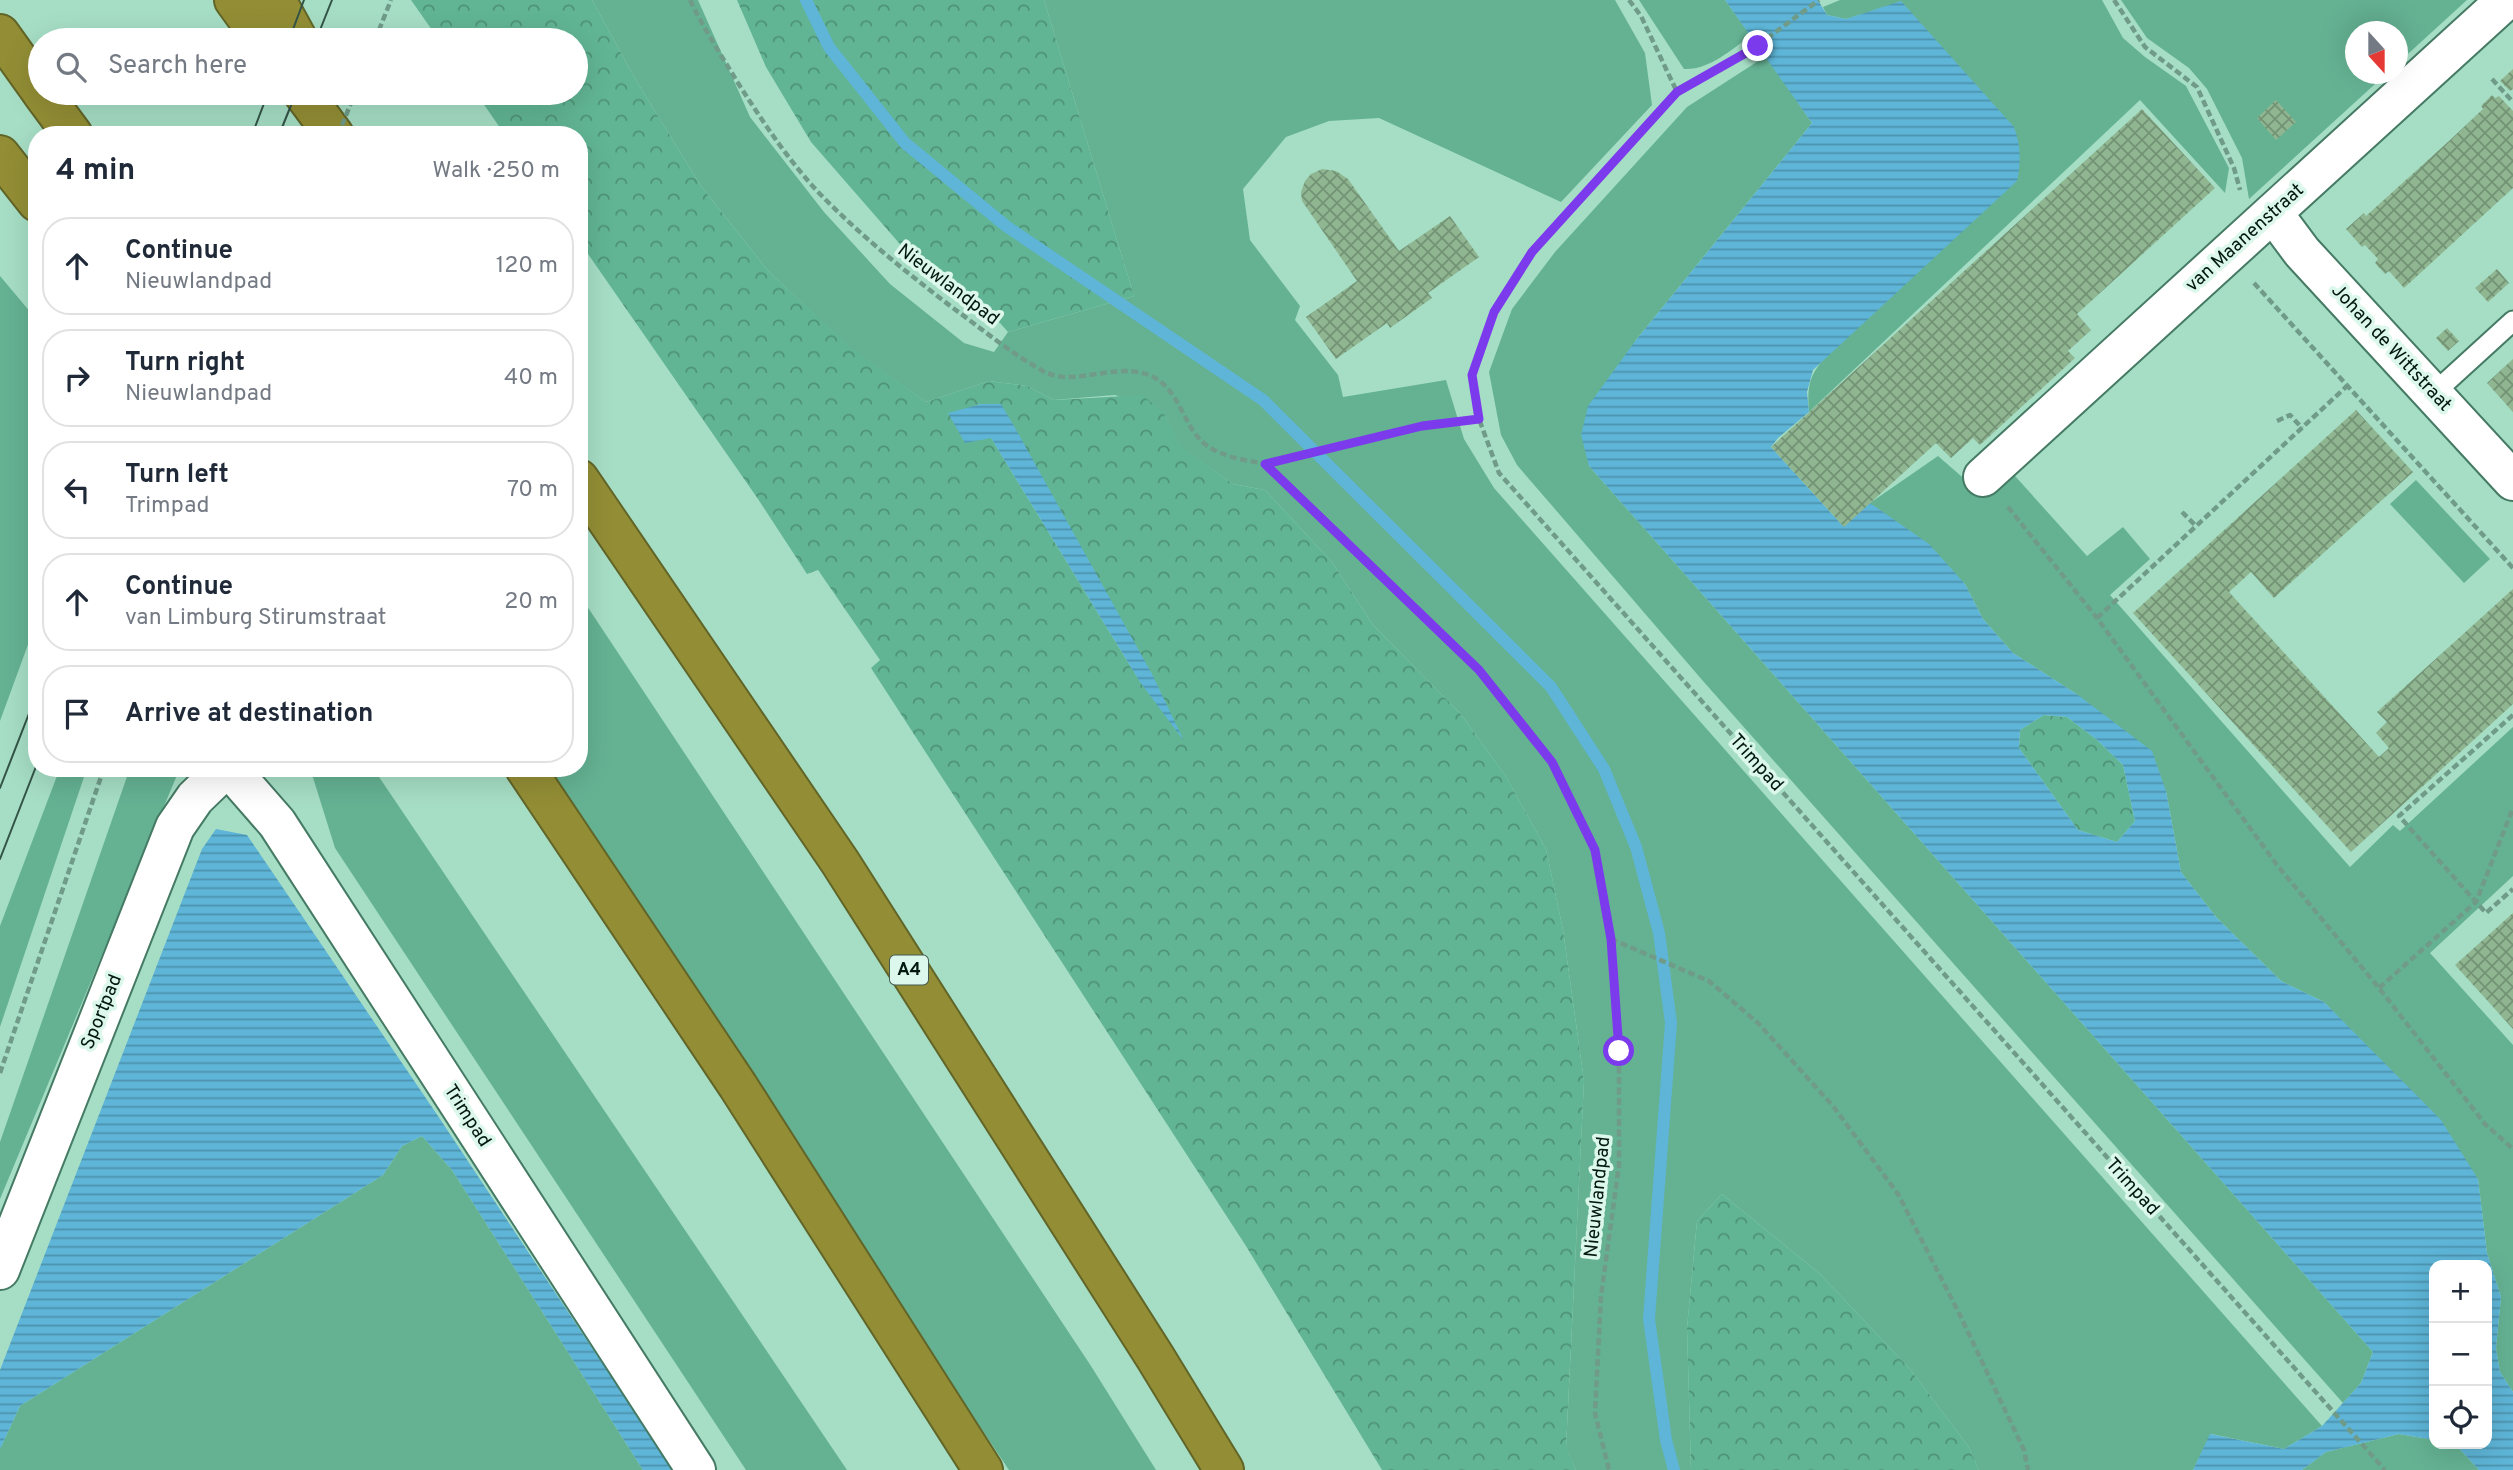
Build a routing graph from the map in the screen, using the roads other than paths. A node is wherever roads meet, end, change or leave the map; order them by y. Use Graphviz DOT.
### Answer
graph roads {
  1 [pos="234,0"];
  2 [pos="276,0"];
  3 [pos="2506,0"];
  4 [pos="255,28"];
  5 [pos="291,28"];
  6 [pos="0,34"];
  7 [pos="28,73"];
  8 [pos="51,105"];
  9 [pos="312,105"];
  10 [pos="334,105"];
  11 [pos="66,126"];
  12 [pos="329,126"];
  13 [pos="345,126"];
  14 [pos="0,155"];
  15 [pos="28,191"];
  16 [pos="2273,212"];
  17 [pos="2513,321"];
  18 [pos="2434,393"];
  19 [pos="1983,477"];
  20 [pos="2513,481"];
  21 [pos="588,492"];
  22 [pos="218,777"];
  23 [pos="236,777"];
  24 [pos="530,777"];
  25 [pos="0,1270"];
  26 [pos="696,1470"];
  27 [pos="983,1470"];
  28 [pos="1224,1470"];
  1 -- 4 [label="highway"];
  2 -- 5 [label="highway"];
  3 -- 16 [label="street, van Maanenstraat"];
  6 -- 7 [label="highway"];
  8 -- 11 [label="highway"];
  9 -- 12 [label="highway"];
  10 -- 13 [label="highway"];
  14 -- 15 [label="highway"];
  16 -- 18 [label="street, Johan de Wittstraat"];
  16 -- 19 [label="street, van Maanenstraat"];
  17 -- 18 [label="lane"];
  18 -- 20 [label="street, Johan de Wittstraat"];
  21 -- 28 [label="highway, A4"];
  22 -- 25 [label="street, Sportpad"];
  23 -- 26 [label="street, Trimpad"];
  24 -- 27 [label="highway"];
}
